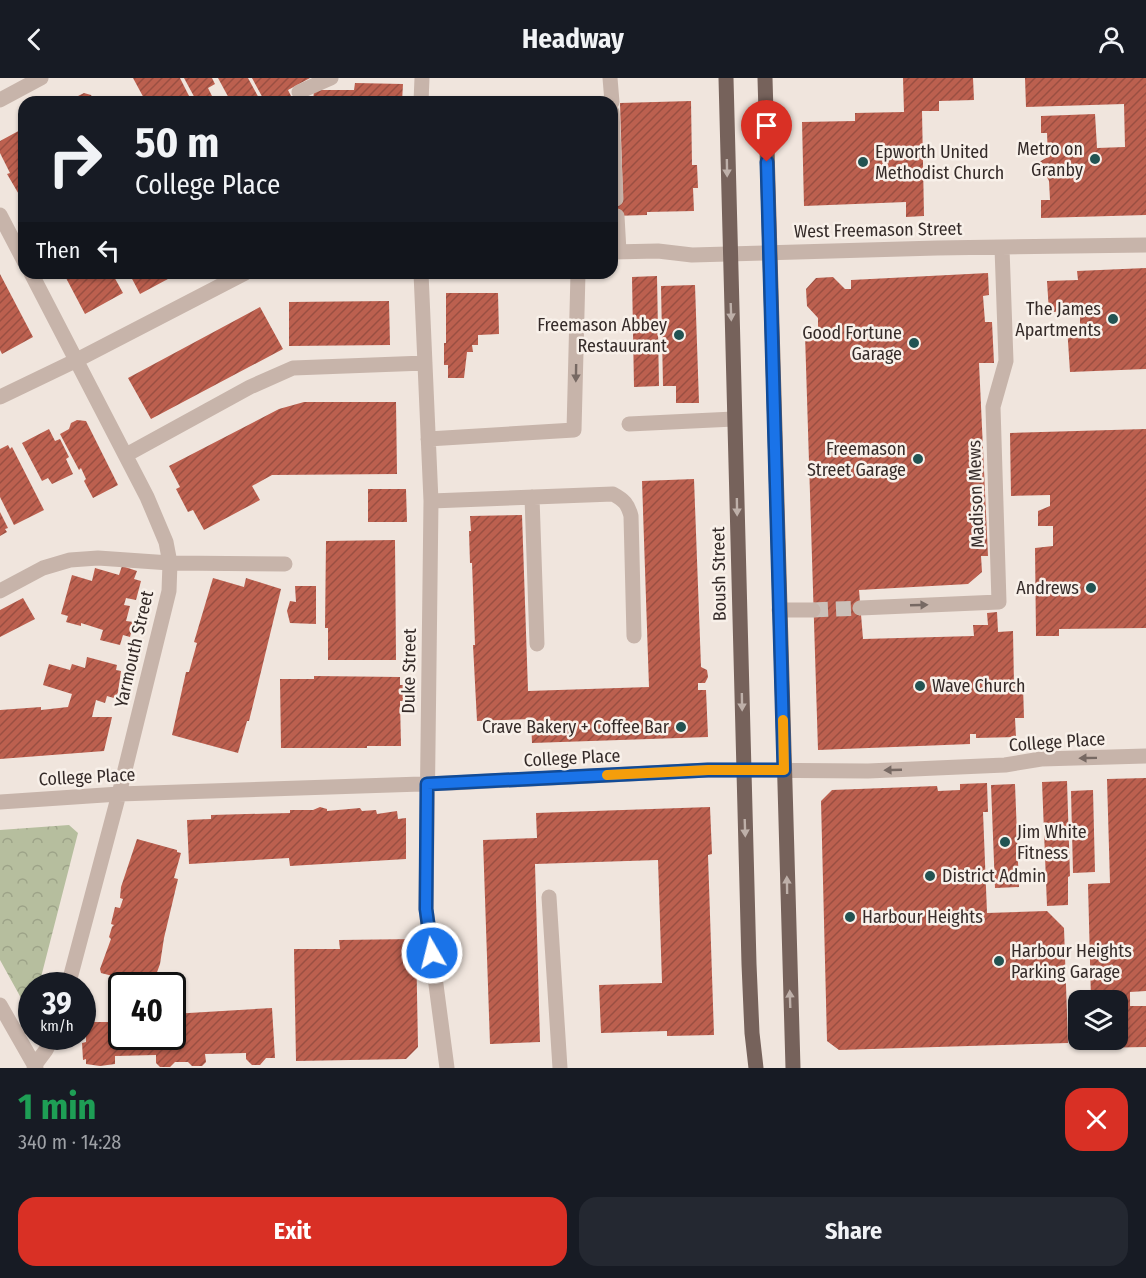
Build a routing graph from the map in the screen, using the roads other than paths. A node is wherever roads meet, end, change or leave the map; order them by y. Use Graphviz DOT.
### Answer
graph roads {
  1 [pos="41,78"];
  2 [pos="331,78"];
  3 [pos="422,78"];
  4 [pos="610,78"];
  5 [pos="726,78"];
  6 [pos="765,78"];
  7 [pos="299,92"];
  8 [pos="422,96"];
  9 [pos="612,96"];
  10 [pos="0,100"];
  11 [pos="0,215"];
  12 [pos="1146,245"];
  13 [pos="1002,248"];
  14 [pos="18,250"];
  15 [pos="618,252"];
  16 [pos="771,252"];
  17 [pos="729,254"];
  18 [pos="34,279"];
  19 [pos="234,279"];
  20 [pos="422,279"];
  21 [pos="578,279"];
  22 [pos="77,360"];
  23 [pos="425,363"];
  24 [pos="0,397"];
  25 [pos="735,419"];
  26 [pos="629,424"];
  27 [pos="428,438"];
  28 [pos="126,455"];
  29 [pos="532,497"];
  30 [pos="431,501"];
  31 [pos="170,563"];
  32 [pos="285,564"];
  33 [pos="0,591"];
  34 [pos="860,608"];
  35 [pos="779,610"];
  36 [pos="813,610"];
  37 [pos="634,636"];
  38 [pos="537,644"];
  39 [pos="1146,756"];
  40 [pos="743,770"];
  41 [pos="784,770"];
  42 [pos="427,784"];
  43 [pos="119,794"];
  44 [pos="0,802"];
  45 [pos="549,897"];
  46 [pos="72,972"];
  47 [pos="0,1005"];
  48 [pos="46,1050"];
  49 [pos="35,1067"];
  50 [pos="447,1068"];
  51 [pos="560,1068"];
  52 [pos="756,1068"];
  53 [pos="793,1068"];
  1 -- 10 [label="street"];
  2 -- 7 [label="street"];
  3 -- 8 [label="street"];
  4 -- 9 [label="street"];
  5 -- 17 [label="main road, Boush Street, one-way"];
  6 -- 16 [label="main road"];
  11 -- 14 [label="street"];
  12 -- 13 [label="street, West Freemason Street"];
  13 -- 16 [label="street, West Freemason Street"];
  34 -- 13 [label="street, Madison Mews, one-way"];
  15 -- 17 [label="street, West Freemason Street"];
  16 -- 17 [label="street, West Freemason Street"];
  16 -- 35 [label="main road"];
  17 -- 25 [label="main road, Boush Street, one-way"];
  18 -- 22 [label="street, Yarmouth Street"];
  19 -- 22 [label="street"];
  20 -- 23 [label="street, Duke Street"];
  21 -- 27 [label="street, one-way"];
  22 -- 24 [label="street"];
  22 -- 28 [label="street, Yarmouth Street"];
  23 -- 27 [label="street, Duke Street"];
  23 -- 28 [label="street"];
  25 -- 26 [label="street"];
  25 -- 40 [label="main road, Boush Street, one-way"];
  27 -- 30 [label="street, Duke Street"];
  28 -- 31 [label="street, Yarmouth Street"];
  29 -- 30 [label="street"];
  29 -- 37 [label="street"];
  29 -- 38 [label="street"];
  30 -- 42 [label="street, Duke Street"];
  31 -- 32 [label="street"];
  31 -- 33 [label="street"];
  31 -- 43 [label="street, Yarmouth Street"];
  35 -- 36 [label="street"];
  35 -- 41 [label="main road"];
  39 -- 41 [label="street, College Place, one-way"];
  40 -- 41 [label="street, College Place"];
  40 -- 42 [label="street, College Place"];
  40 -- 52 [label="main road, Boush Street, one-way"];
  53 -- 41 [label="main road, one-way"];
  42 -- 43 [label="street, College Place"];
  42 -- 50 [label="street, Duke Street"];
  43 -- 44 [label="street, College Place"];
  43 -- 46 [label="street, Yarmouth Street"];
  45 -- 51 [label="street"];
  47 -- 49 [label="street"];
  48 -- 49 [label="street"];
}
